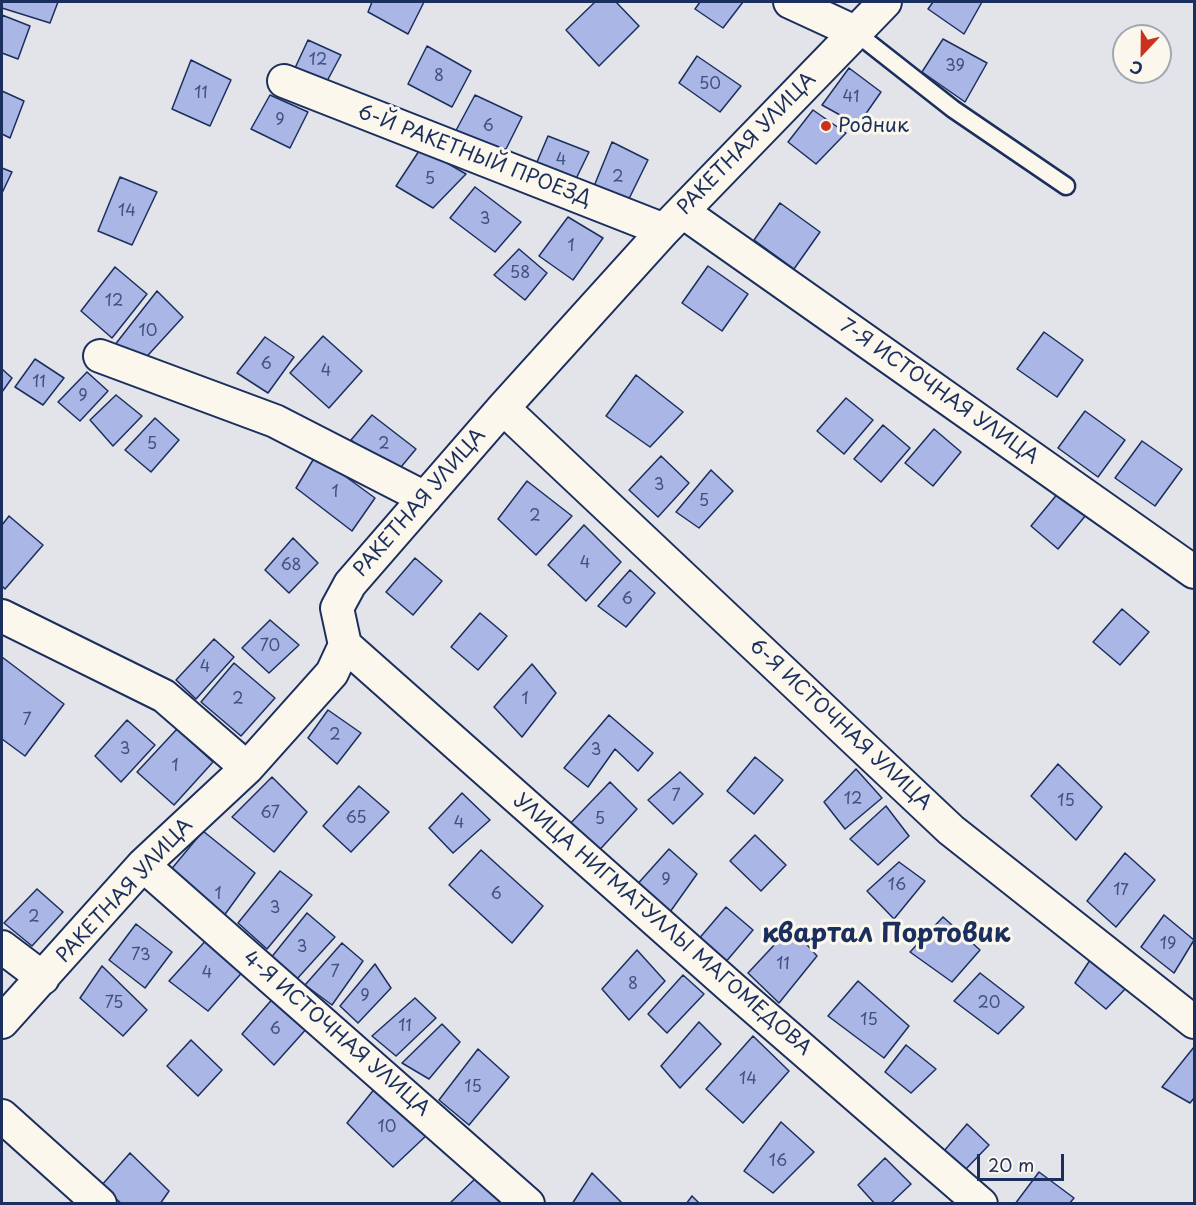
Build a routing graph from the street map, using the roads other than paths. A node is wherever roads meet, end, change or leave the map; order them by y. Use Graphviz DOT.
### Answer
graph roads {
  1 [pos="790,2"];
  2 [pos="885,2"];
  3 [pos="855,32"];
  4 [pos="284,81"];
  5 [pos="1066,186"];
  6 [pos="674,221"];
  7 [pos="100,356"];
  8 [pos="503,408"];
  9 [pos="425,498"];
  10 [pos="1194,572"];
  11 [pos="2,616"];
  12 [pos="345,645"];
  13 [pos="247,768"];
  14 [pos="143,865"];
  15 [pos="2,947"];
  16 [pos="43,978"];
  17 [pos="2,1022"];
  18 [pos="1194,1022"];
  19 [pos="2,1116"];
  20 [pos="100,1203"];
  21 [pos="528,1203"];
  22 [pos="981,1203"];
  1 -- 3 [label="street"];
  2 -- 3 [label="street, РАКЕТНАЯ УЛИЦА"];
  3 -- 5 [label="lane"];
  3 -- 6 [label="street, РАКЕТНАЯ УЛИЦА"];
  4 -- 6 [label="street, 6-Й РАКЕТНЫЙ ПРОЕЗД"];
  6 -- 8 [label="street, РАКЕТНАЯ УЛИЦА"];
  6 -- 10 [label="street, 7-Я ИСТОЧНАЯ УЛИЦА"];
  7 -- 9 [label="street"];
  8 -- 9 [label="street, РАКЕТНАЯ УЛИЦА"];
  8 -- 18 [label="street, 6-Я ИСТОЧНАЯ УЛИЦА"];
  9 -- 12 [label="street, РАКЕТНАЯ УЛИЦА"];
  11 -- 13 [label="street"];
  12 -- 13 [label="street, РАКЕТНАЯ УЛИЦА"];
  12 -- 22 [label="street, УЛИЦА НИГМАТУЛЛЫ МАГОМЕДОВА"];
  13 -- 14 [label="street, РАКЕТНАЯ УЛИЦА"];
  14 -- 16 [label="street, РАКЕТНАЯ УЛИЦА"];
  14 -- 21 [label="street, 4-Я ИСТОЧНАЯ УЛИЦА"];
  15 -- 16 [label="street"];
  16 -- 17 [label="street, РАКЕТНАЯ УЛИЦА"];
  19 -- 20 [label="street"];
}
